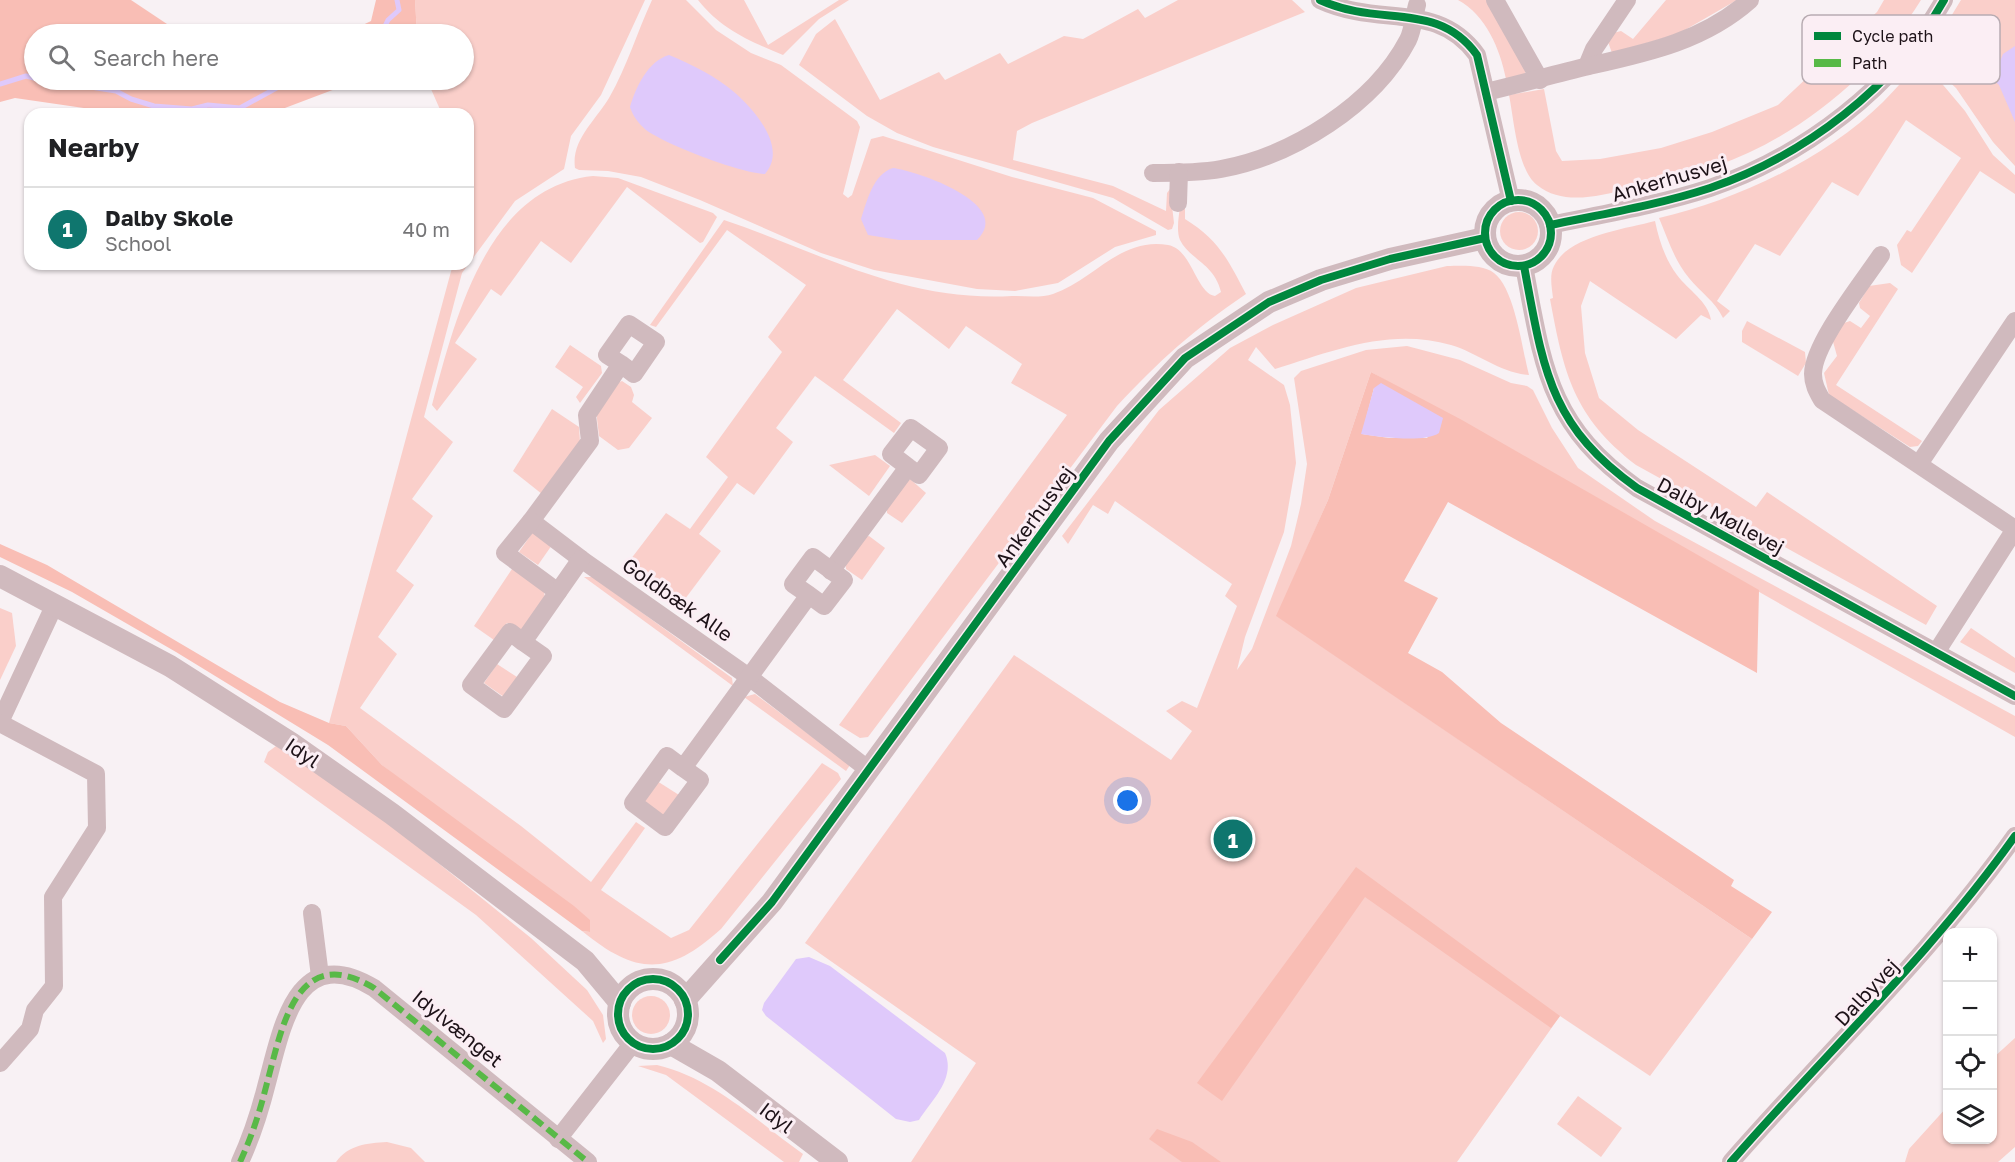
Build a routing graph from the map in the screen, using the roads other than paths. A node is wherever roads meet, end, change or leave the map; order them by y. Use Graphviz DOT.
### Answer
graph roads {
  1 [pos="1320,0"];
  2 [pos="1495,0"];
  3 [pos="1750,0"];
  4 [pos="1944,0"];
  5 [pos="1619,3"];
  6 [pos="1417,5"];
  7 [pos="1934,15"];
  8 [pos="1587,66"];
  9 [pos="1540,80"];
  10 [pos="1877,84"];
  11 [pos="1486,92"];
  12 [pos="1179,172"];
  13 [pos="1153,173"];
  14 [pos="1511,201"];
  15 [pos="1178,203"];
  16 [pos="1550,225"];
  17 [pos="1485,238"];
  18 [pos="1881,255"];
  19 [pos="1524,266"];
  20 [pos="2015,321"];
  21 [pos="621,364"];
  22 [pos="1919,464"];
  23 [pos="908,467"];
  24 [pos="531,521"];
  25 [pos="2015,529"];
  26 [pos="581,559"];
  27 [pos="831,571"];
  28 [pos="0,576"];
  29 [pos="558,592"];
  30 [pos="809,595"];
  31 [pos="55,604"];
  32 [pos="523,642"];
  33 [pos="1937,651"];
  34 [pos="749,677"];
  35 [pos="2015,696"];
  36 [pos="0,723"];
  37 [pos="683,768"];
  38 [pos="869,770"];
  39 [pos="2015,836"];
  40 [pos="312,913"];
  41 [pos="585,962"];
  42 [pos="320,976"];
  43 [pos="639,982"];
  44 [pos="681,1002"];
  45 [pos="620,1003"];
  46 [pos="633,1043"];
  47 [pos="671,1044"];
  48 [pos="0,1063"];
  49 [pos="718,1071"];
  50 [pos="558,1139"];
  51 [pos="240,1162"];
  52 [pos="588,1162"];
  53 [pos="837,1162"];
  54 [pos="1731,1162"];
  1 -- 6 [label="street"];
  2 -- 9 [label="street"];
  3 -- 8 [label="street"];
  4 -- 7 [label="street, Ankerhusvej"];
  5 -- 8 [label="street"];
  6 -- 11 [label="street"];
  6 -- 12 [label="street"];
  8 -- 9 [label="street"];
  9 -- 11 [label="street"];
  10 -- 16 [label="street, Ankerhusvej"];
  11 -- 14 [label="street"];
  12 -- 13 [label="street"];
  12 -- 15 [label="street"];
  14 -- 16 [label="street"];
  14 -- 17 [label="street"];
  16 -- 19 [label="street"];
  17 -- 19 [label="street"];
  17 -- 38 [label="street, Ankerhusvej"];
  18 -- 22 [label="street"];
  19 -- 33 [label="street, Dalby Møllevej"];
  20 -- 22 [label="street"];
  21 -- 24 [label="street"];
  22 -- 25 [label="street"];
  23 -- 27 [label="street"];
  24 -- 26 [label="street, Goldbæk Alle"];
  24 -- 29 [label="street"];
  25 -- 33 [label="street"];
  26 -- 29 [label="street"];
  26 -- 34 [label="street, Goldbæk Alle"];
  27 -- 30 [label="street"];
  27 -- 30 [label="street"];
  28 -- 31 [label="street, Idyl"];
  29 -- 32 [label="street"];
  30 -- 34 [label="street"];
  31 -- 36 [label="street"];
  31 -- 41 [label="street, Idyl"];
  33 -- 35 [label="street, Dalby Møllevej"];
  34 -- 37 [label="street"];
  34 -- 38 [label="street, Goldbæk Alle"];
  36 -- 48 [label="street"];
  38 -- 44 [label="street, Ankerhusvej"];
  39 -- 54 [label="street, Dalbyvej"];
  40 -- 42 [label="street"];
  41 -- 43 [label="street, Idyl"];
  41 -- 45 [label="street, Idyl"];
  42 -- 50 [label="street, Idylvænget"];
  42 -- 51 [label="street"];
  43 -- 44 [label="street"];
  43 -- 45 [label="street"];
  44 -- 47 [label="street"];
  44 -- 49 [label="street, Idyl"];
  45 -- 46 [label="street"];
  46 -- 47 [label="street"];
  46 -- 50 [label="street"];
  47 -- 49 [label="street, Idyl"];
  49 -- 53 [label="street, Idyl"];
  50 -- 52 [label="street, Idylvænget"];
}
